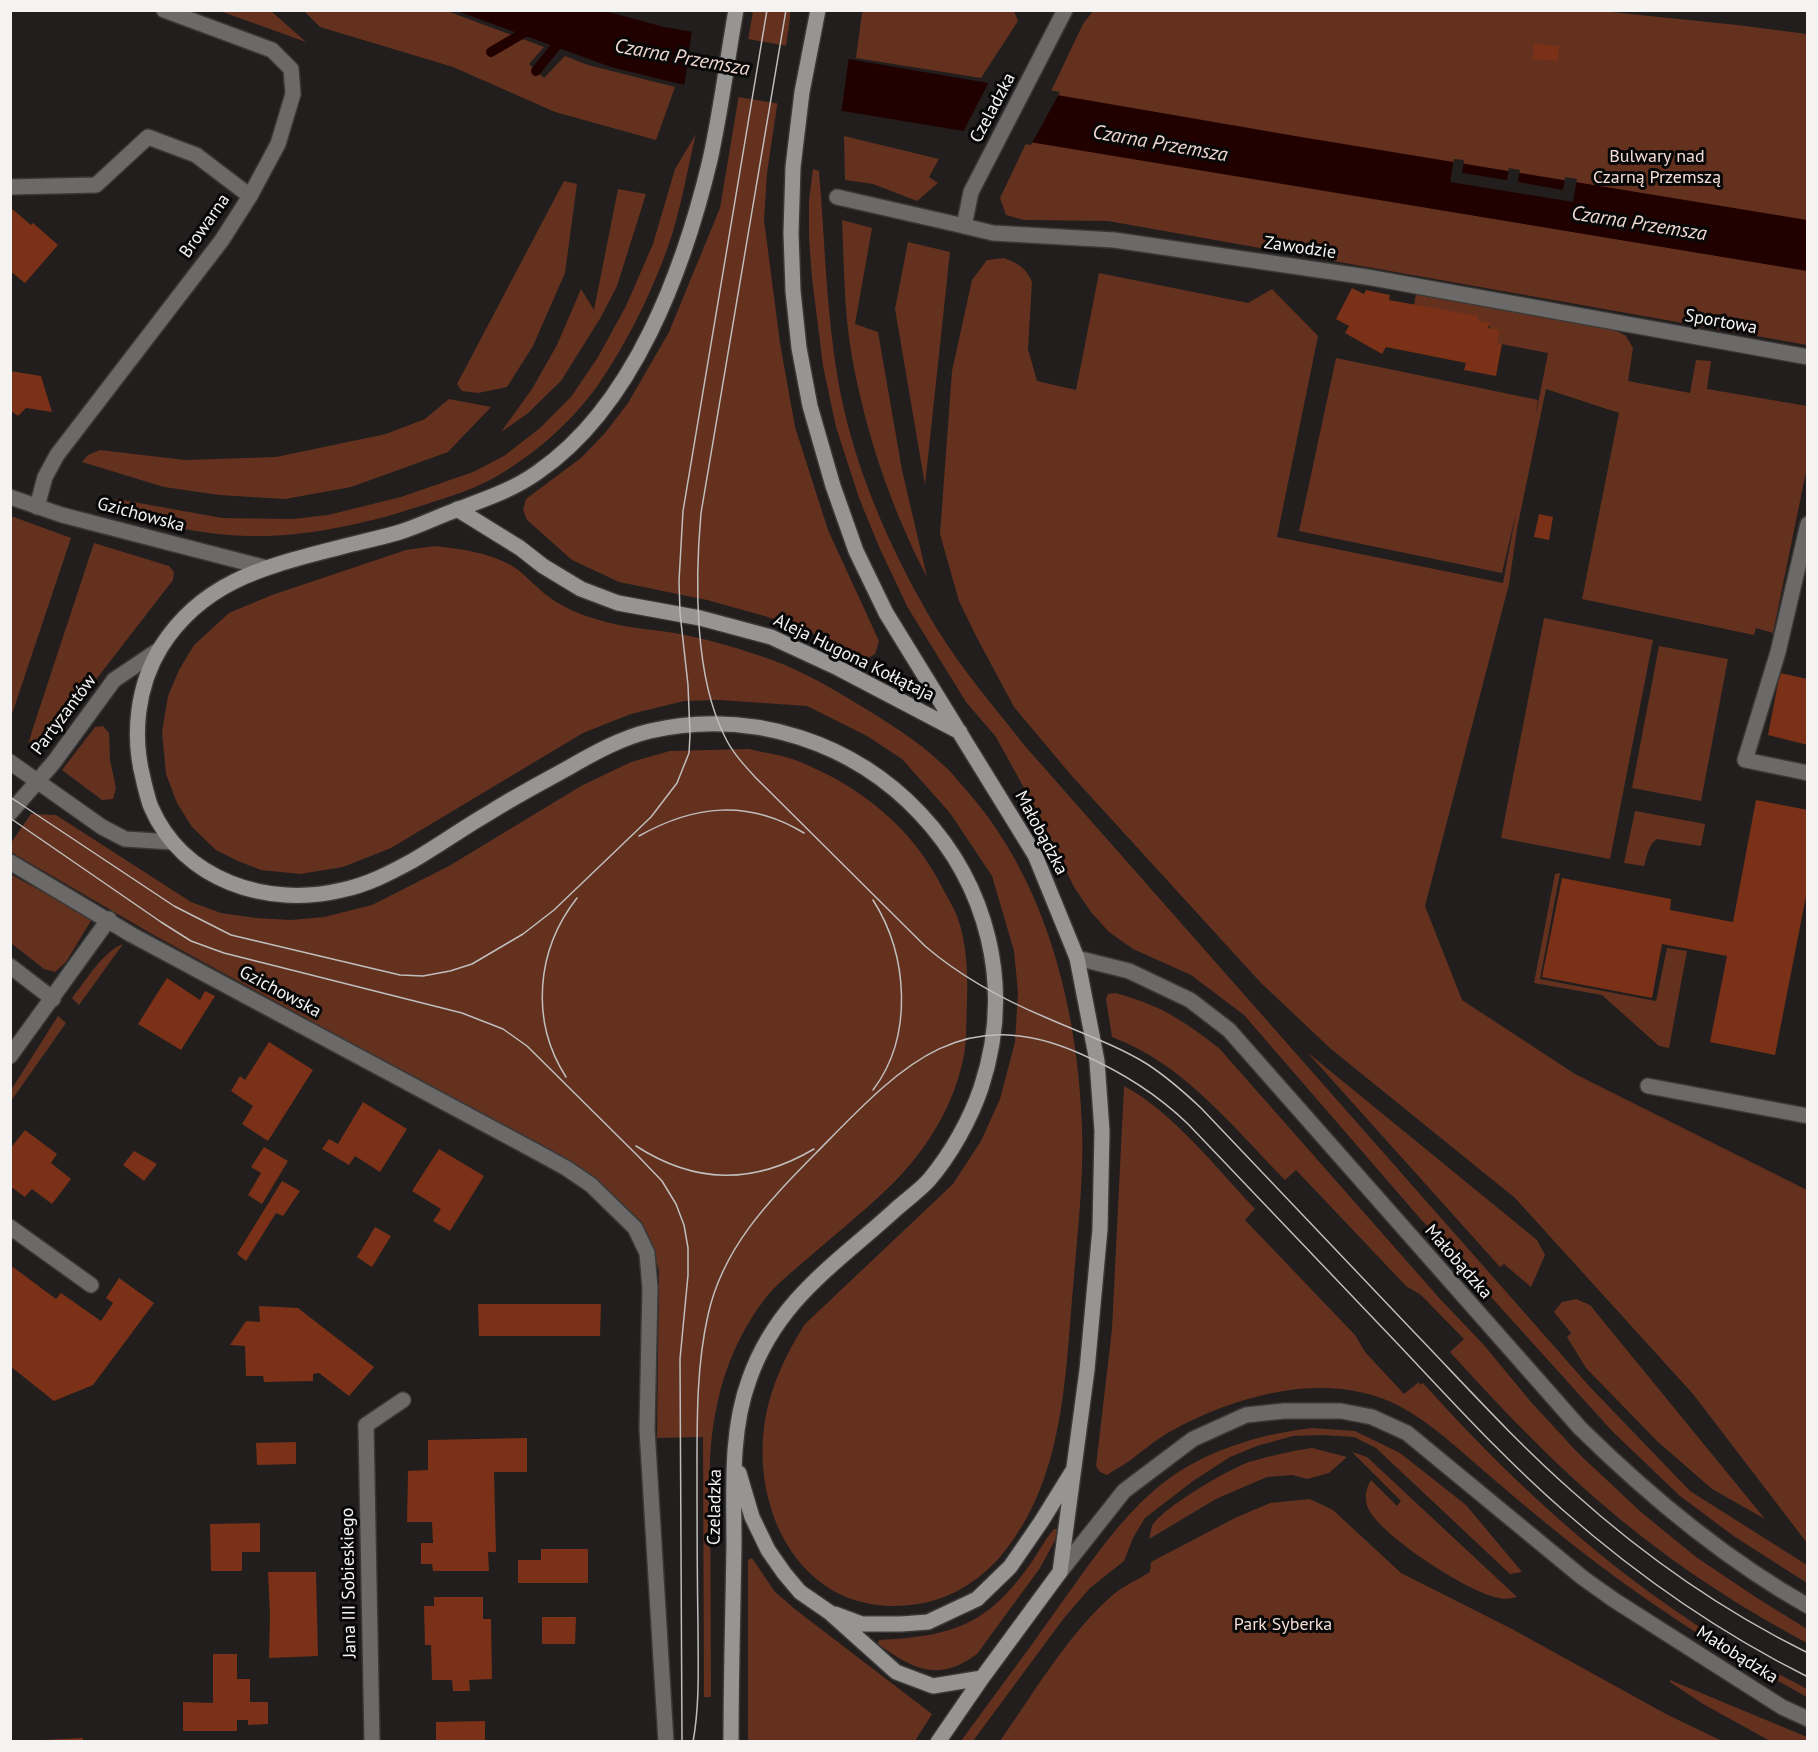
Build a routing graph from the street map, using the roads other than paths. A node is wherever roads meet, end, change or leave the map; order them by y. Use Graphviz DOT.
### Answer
graph roads {
  1 [pos="164,10"];
  2 [pos="736,10"];
  3 [pos="818,10"];
  4 [pos="1065,10"];
  5 [pos="10,187"];
  6 [pos="250,196"];
  7 [pos="837,197"];
  8 [pos="964,226"];
  9 [pos="1628,325"];
  10 [pos="1808,357"];
  11 [pos="10,497"];
  12 [pos="37,507"];
  13 [pos="457,509"];
  14 [pos="1808,524"];
  15 [pos="263,567"];
  16 [pos="157,651"];
  17 [pos="960,732"];
  18 [pos="10,762"];
  19 [pos="1808,773"];
  20 [pos="38,781"];
  21 [pos="10,813"];
  22 [pos="172,842"];
  23 [pos="10,862"];
  24 [pos="109,919"];
  25 [pos="1077,958"];
  26 [pos="10,966"];
  27 [pos="53,999"];
  28 [pos="10,1056"];
  29 [pos="1648,1086"];
  30 [pos="1808,1116"];
  31 [pos="10,1227"];
  32 [pos="91,1285"];
  33 [pos="403,1400"];
  34 [pos="735,1459"];
  35 [pos="1076,1466"];
  36 [pos="1060,1572"];
  37 [pos="1808,1606"];
  38 [pos="829,1612"];
  39 [pos="982,1678"];
  40 [pos="1808,1719"];
  41 [pos="372,1742"];
  42 [pos="666,1742"];
  43 [pos="731,1742"];
  44 [pos="938,1742"];
  1 -- 6 [label="street, Browarna"];
  2 -- 13 [label="main road"];
  3 -- 17 [label="main road, Aleja Hugona Kołłątaja"];
  4 -- 8 [label="street, Czeladzka"];
  5 -- 6 [label="street"];
  6 -- 12 [label="street, Browarna"];
  7 -- 8 [label="street, Zawodzie"];
  8 -- 9 [label="street, Zawodzie"];
  9 -- 10 [label="street, Sportowa"];
  11 -- 12 [label="street, Gzichowska"];
  12 -- 15 [label="street, Gzichowska"];
  13 -- 15 [label="main road"];
  13 -- 17 [label="main road, Aleja Hugona Kołłątaja"];
  14 -- 19 [label="street"];
  15 -- 16 [label="main road"];
  16 -- 20 [label="street, Partyzantów"];
  16 -- 22 [label="main road"];
  17 -- 25 [label="main road, Małobądzka"];
  18 -- 20 [label="street"];
  20 -- 21 [label="street, Partyzantów"];
  20 -- 22 [label="street"];
  22 -- 34 [label="main road"];
  23 -- 24 [label="street, Gzichowska"];
  24 -- 27 [label="street"];
  24 -- 42 [label="street, Gzichowska"];
  25 -- 35 [label="main road, Małobądzka"];
  25 -- 37 [label="street, Małobądzka"];
  26 -- 27 [label="street"];
  27 -- 28 [label="street"];
  29 -- 30 [label="street"];
  31 -- 32 [label="street"];
  33 -- 41 [label="street, Jana III Sobieskiego"];
  34 -- 38 [label="main road, Czeladzka"];
  34 -- 43 [label="main road, Czeladzka"];
  35 -- 36 [label="main road, Małobądzka"];
  35 -- 38 [label="main road, Czeladzka"];
  36 -- 39 [label="main road"];
  36 -- 40 [label="street, Małobądzka"];
  38 -- 39 [label="main road, Czeladzka"];
  39 -- 44 [label="main road"];
}
